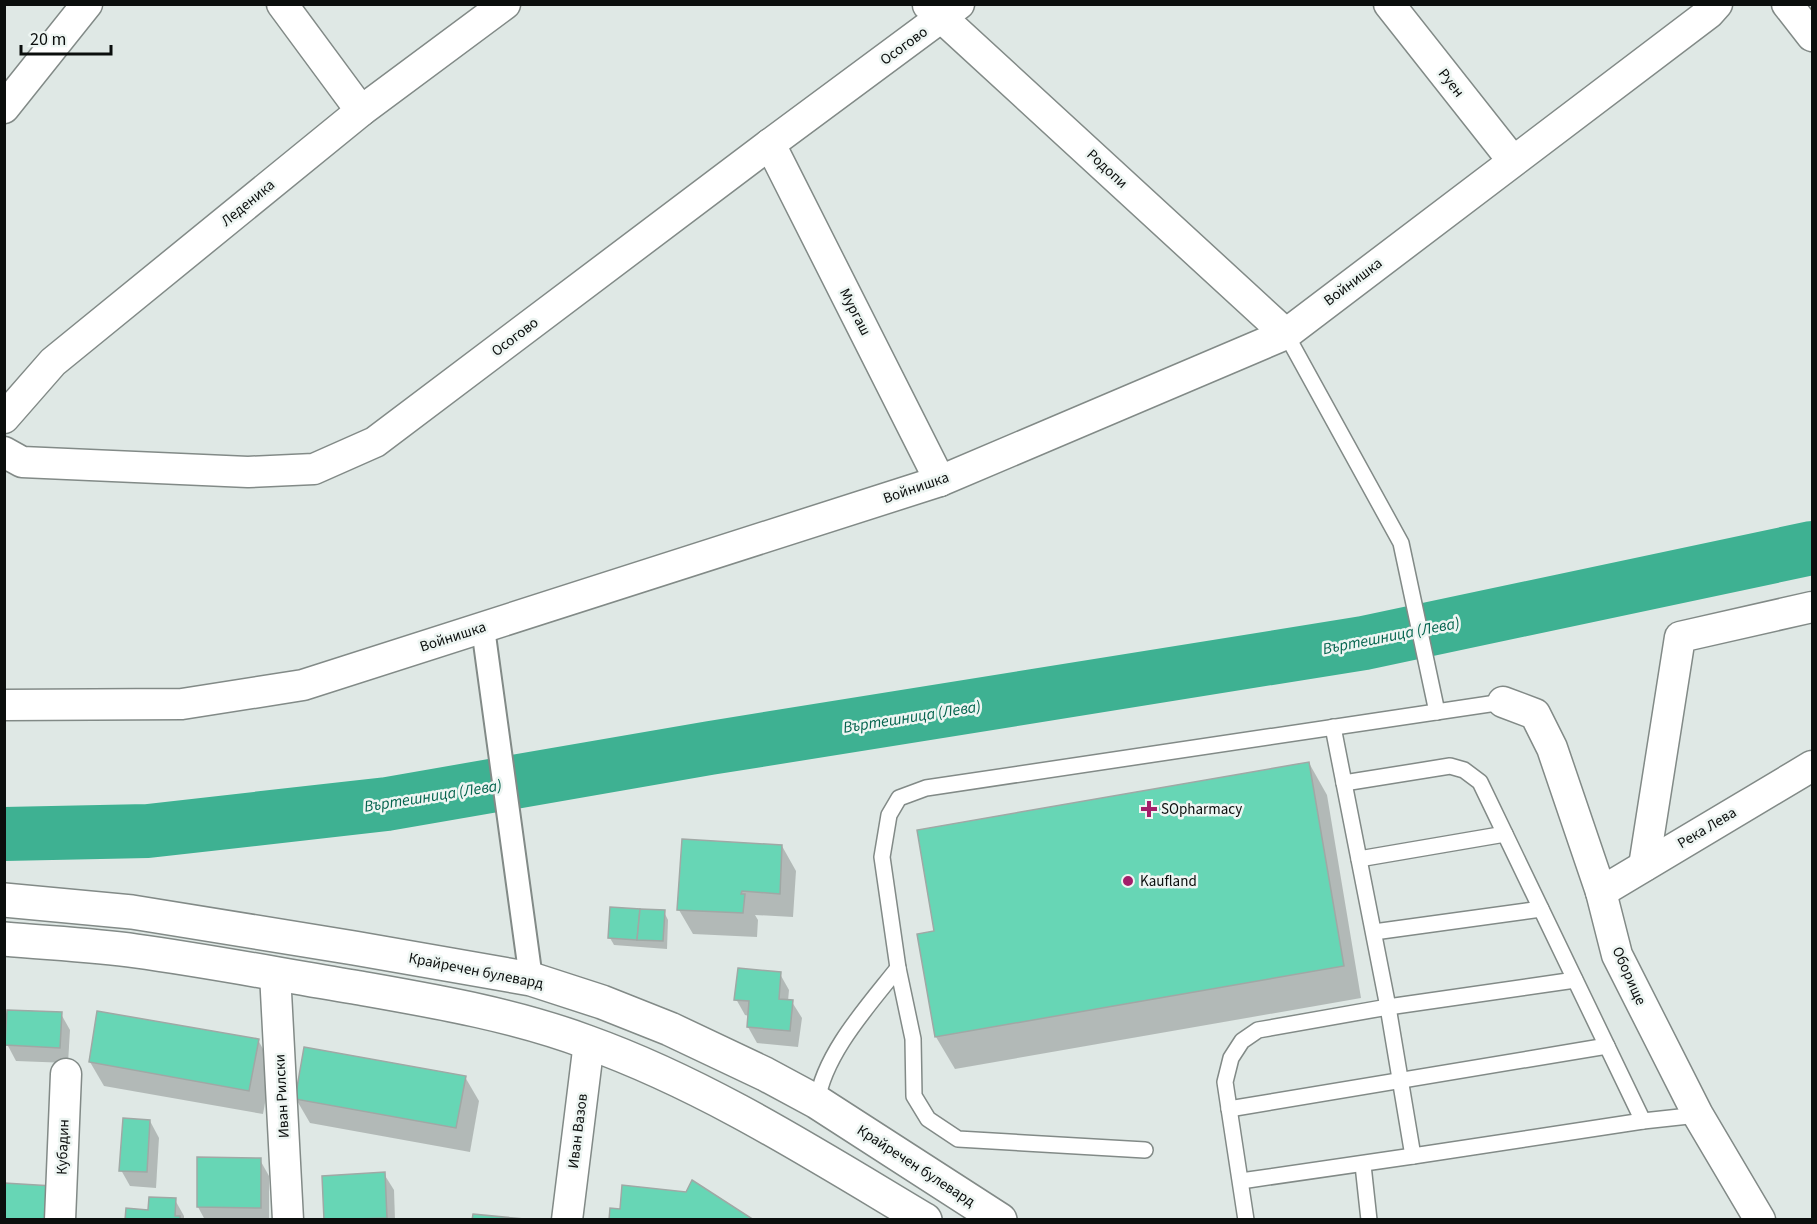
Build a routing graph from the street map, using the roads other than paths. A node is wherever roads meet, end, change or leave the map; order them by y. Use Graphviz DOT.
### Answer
graph roads {
  1 [pos="87,4"];
  2 [pos="282,4"];
  3 [pos="505,4"];
  4 [pos="1389,4"];
  5 [pos="1717,4"];
  6 [pos="1787,4"];
  7 [pos="943,9"];
  8 [pos="1812,36"];
  9 [pos="4,108"];
  10 [pos="362,111"];
  11 [pos="770,144"];
  12 [pos="1513,161"];
  13 [pos="1286,334"];
  14 [pos="4,418"];
  15 [pos="4,452"];
  16 [pos="940,481"];
  17 [pos="1812,607"];
  18 [pos="483,628"];
  19 [pos="1503,702"];
  20 [pos="4,705"];
  21 [pos="1437,712"];
  22 [pos="1333,727"];
  23 [pos="1811,769"];
  24 [pos="1344,783"];
  25 [pos="1505,834"];
  26 [pos="1359,860"];
  27 [pos="1644,866"];
  28 [pos="1601,892"];
  29 [pos="4,900"];
  30 [pos="1541,909"];
  31 [pos="1374,932"];
  32 [pos="4,939"];
  33 [pos="898,968"];
  34 [pos="275,973"];
  35 [pos="531,980"];
  36 [pos="1575,980"];
  37 [pos="1388,1007"];
  38 [pos="589,1042"];
  39 [pos="1607,1046"];
  40 [pos="66,1074"];
  41 [pos="1400,1079"];
  42 [pos="817,1102"];
  43 [pos="1229,1109"];
  44 [pos="1698,1115"];
  45 [pos="1643,1121"];
  46 [pos="1145,1150"];
  47 [pos="1413,1156"];
  48 [pos="1363,1165"];
  49 [pos="1241,1181"];
  50 [pos="60,1220"];
  51 [pos="288,1220"];
  52 [pos="567,1220"];
  53 [pos="925,1220"];
  54 [pos="1000,1220"];
  55 [pos="1246,1220"];
  56 [pos="1369,1220"];
  57 [pos="1760,1220"];
  1 -- 9 [label="street"];
  2 -- 10 [label="street"];
  3 -- 10 [label="street, Леденика"];
  4 -- 12 [label="street, Руен"];
  5 -- 12 [label="street, Войнишка"];
  6 -- 8 [label="street"];
  7 -- 11 [label="street, Осогово"];
  7 -- 13 [label="street, Родопи"];
  10 -- 14 [label="street, Леденика"];
  11 -- 15 [label="street, Осогово"];
  11 -- 16 [label="street, Мургаш"];
  12 -- 13 [label="street, Войнишка"];
  13 -- 16 [label="street, Войнишка"];
  13 -- 21 [label="lane"];
  16 -- 18 [label="street, Войнишка"];
  17 -- 27 [label="street"];
  18 -- 20 [label="street, Войнишка"];
  18 -- 35 [label="street"];
  19 -- 21 [label="lane"];
  19 -- 28 [label="street, Оборище"];
  21 -- 22 [label="lane"];
  22 -- 24 [label="lane"];
  22 -- 33 [label="lane"];
  23 -- 27 [label="street, Река Лева"];
  24 -- 25 [label="lane"];
  24 -- 26 [label="lane"];
  25 -- 26 [label="lane"];
  25 -- 30 [label="lane"];
  26 -- 31 [label="lane"];
  27 -- 28 [label="street, Река Лева"];
  28 -- 44 [label="street, Оборище"];
  29 -- 35 [label="street, Крайречен булевард"];
  30 -- 31 [label="lane"];
  30 -- 36 [label="lane"];
  31 -- 37 [label="lane"];
  32 -- 34 [label="street"];
  33 -- 42 [label="lane"];
  33 -- 46 [label="lane"];
  34 -- 38 [label="street"];
  34 -- 51 [label="street, Иван Рилски"];
  35 -- 42 [label="street, Крайречен булевард"];
  36 -- 37 [label="lane"];
  36 -- 39 [label="lane"];
  37 -- 41 [label="lane"];
  37 -- 43 [label="lane"];
  38 -- 52 [label="street, Иван Вазов"];
  38 -- 53 [label="street"];
  39 -- 41 [label="lane"];
  39 -- 45 [label="lane"];
  40 -- 50 [label="street, Кубадин"];
  41 -- 43 [label="lane"];
  41 -- 47 [label="lane"];
  42 -- 54 [label="street, Крайречен булевард"];
  43 -- 49 [label="lane"];
  44 -- 45 [label="lane"];
  44 -- 57 [label="street, Оборище"];
  45 -- 47 [label="lane"];
  47 -- 48 [label="lane"];
  48 -- 49 [label="lane"];
  48 -- 56 [label="lane"];
  49 -- 55 [label="lane"];
}
